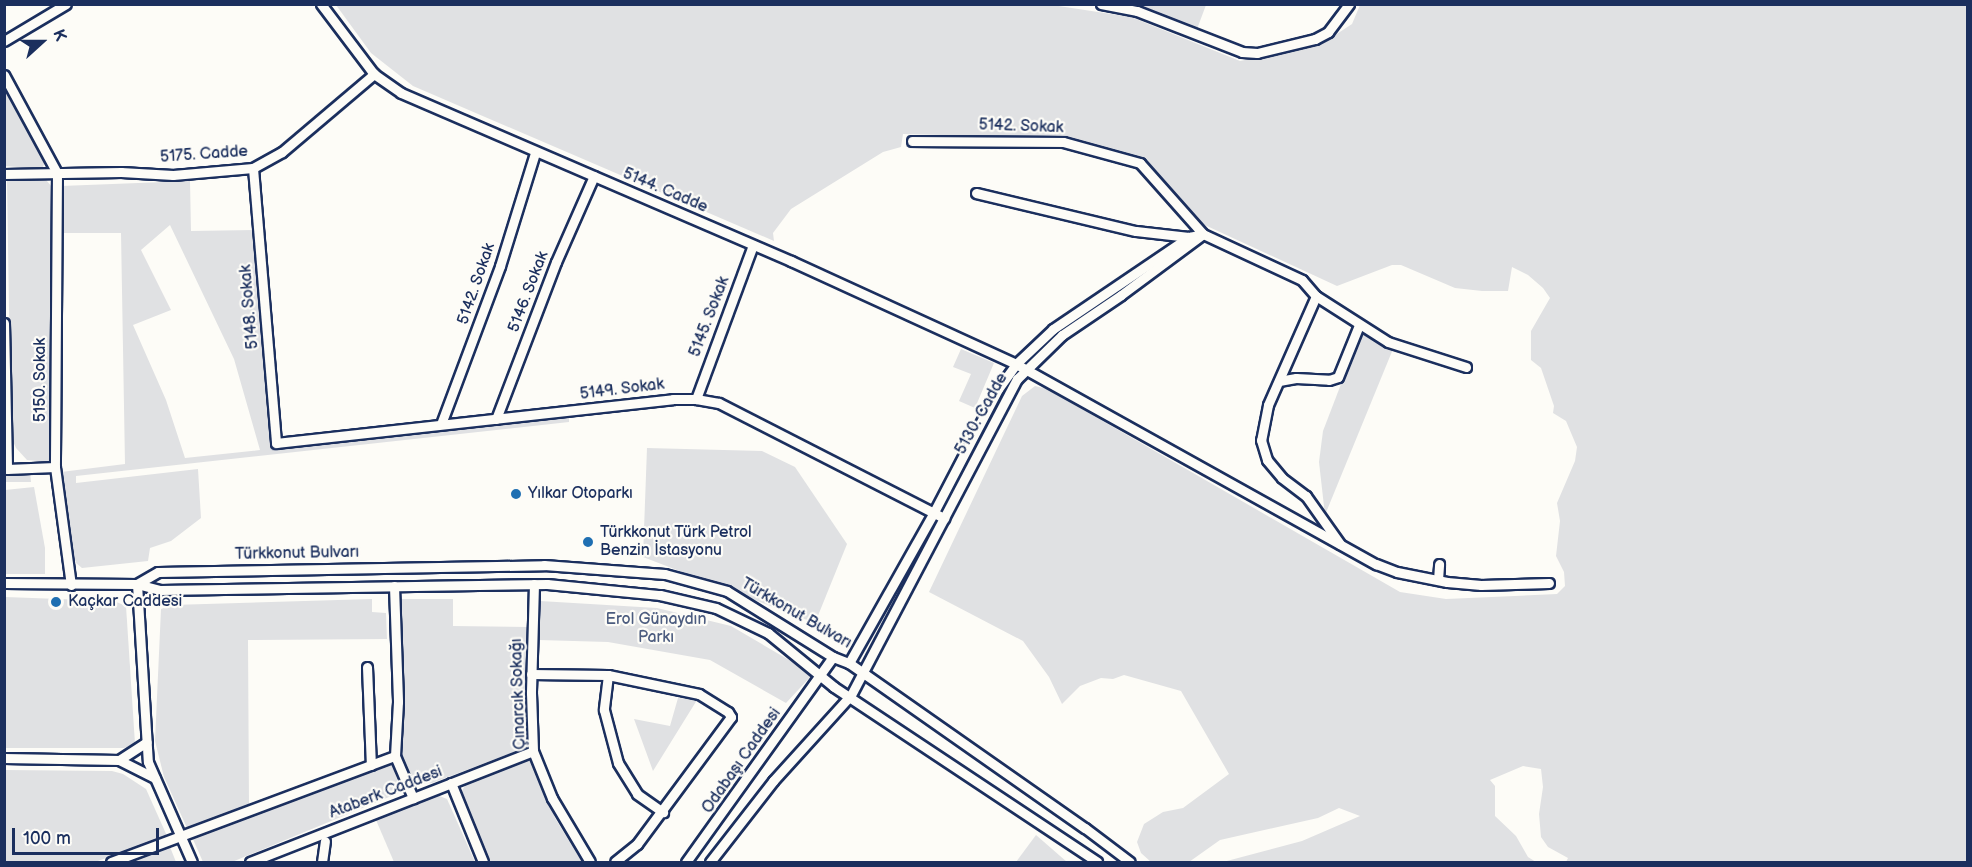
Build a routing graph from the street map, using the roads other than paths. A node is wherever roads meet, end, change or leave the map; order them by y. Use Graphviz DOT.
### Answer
graph roads {
  1 [pos="66,4"];
  2 [pos="321,4"];
  3 [pos="1101,4"];
  4 [pos="1349,4"];
  5 [pos="4,41"];
  6 [pos="374,74"];
  7 [pos="4,75"];
  8 [pos="912,141"];
  9 [pos="535,153"];
  10 [pos="253,168"];
  11 [pos="57,173"];
  12 [pos="4,174"];
  13 [pos="594,176"];
  14 [pos="976,193"];
  15 [pos="1203,234"];
  16 [pos="1189,237"];
  17 [pos="753,245"];
  18 [pos="1317,296"];
  19 [pos="4,323"];
  20 [pos="1359,325"];
  21 [pos="1016,364"];
  22 [pos="1466,367"];
  23 [pos="1025,369"];
  24 [pos="1279,381"];
  25 [pos="696,399"];
  26 [pos="496,419"];
  27 [pos="441,424"];
  28 [pos="276,443"];
  29 [pos="55,467"];
  30 [pos="934,512"];
  31 [pos="944,518"];
  32 [pos="1344,548"];
  33 [pos="1440,564"];
  34 [pos="1438,580"];
  35 [pos="4,583"];
  36 [pos="1549,583"];
  37 [pos="137,584"];
  38 [pos="534,584"];
  39 [pos="71,585"];
  40 [pos="394,586"];
  41 [pos="833,657"];
  42 [pos="849,663"];
  43 [pos="367,667"];
  44 [pos="862,673"];
  45 [pos="531,674"];
  46 [pos="608,675"];
  47 [pos="820,675"];
  48 [pos="851,695"];
  49 [pos="147,742"];
  50 [pos="533,751"];
  51 [pos="395,756"];
  52 [pos="4,758"];
  53 [pos="119,760"];
  54 [pos="371,765"];
  55 [pos="155,778"];
  56 [pos="452,783"];
  57 [pos="413,798"];
  58 [pos="663,812"];
  59 [pos="181,837"];
  60 [pos="325,841"];
  61 [pos="111,862"];
  62 [pos="192,862"];
  63 [pos="250,862"];
  64 [pos="322,862"];
  65 [pos="483,862"];
  66 [pos="590,862"];
  67 [pos="615,862"];
  68 [pos="687,862"];
  69 [pos="710,862"];
  70 [pos="1097,862"];
  71 [pos="1130,862"];
  1 -- 5 [label="street"];
  2 -- 6 [label="street, 5144. Cadde"];
  3 -- 4 [label="street"];
  6 -- 9 [label="street, 5144. Cadde"];
  6 -- 10 [label="street, 5175. Cadde"];
  7 -- 11 [label="street"];
  8 -- 15 [label="street, 5142. Sokak"];
  9 -- 13 [label="street, 5144. Cadde"];
  9 -- 27 [label="street, 5142. Sokak"];
  10 -- 11 [label="street, 5175. Cadde"];
  10 -- 28 [label="street, 5148. Sokak"];
  11 -- 12 [label="street, 5175. Cadde"];
  11 -- 29 [label="street, 5150. Sokak"];
  13 -- 17 [label="street, 5144. Cadde"];
  13 -- 26 [label="street, 5146. Sokak"];
  14 -- 16 [label="street"];
  15 -- 16 [label="street"];
  15 -- 18 [label="street"];
  15 -- 23 [label="street, 5130. Cadde"];
  16 -- 21 [label="street, 5130. Cadde"];
  17 -- 21 [label="street, 5144. Cadde"];
  17 -- 25 [label="street, 5145. Sokak"];
  18 -- 20 [label="street"];
  18 -- 24 [label="street"];
  19 -- 29 [label="street"];
  20 -- 22 [label="street"];
  20 -- 24 [label="street"];
  21 -- 23 [label="street, 5144. Cadde"];
  21 -- 30 [label="street, 5130. Cadde"];
  23 -- 31 [label="street, 5130. Cadde"];
  23 -- 32 [label="street, 5144. Cadde"];
  24 -- 32 [label="street"];
  25 -- 26 [label="street, 5149. Sokak"];
  25 -- 30 [label="street, 5149. Sokak"];
  26 -- 27 [label="street, 5149. Sokak"];
  27 -- 28 [label="street, 5149. Sokak"];
  29 -- 39 [label="street, 5150. Sokak"];
  30 -- 31 [label="street, 5149. Sokak"];
  30 -- 42 [label="street, 5130. Cadde"];
  31 -- 44 [label="street, 5130. Cadde"];
  32 -- 34 [label="street, 5144. Cadde"];
  33 -- 34 [label="street"];
  34 -- 36 [label="street, 5144. Cadde"];
  35 -- 39 [label="street, Türkkonut Bulvarı"];
  37 -- 39 [label="street, Türkkonut Bulvarı"];
  37 -- 40 [label="street, Türkkonut Bulvarı"];
  37 -- 41 [label="street, Türkkonut Bulvarı"];
  37 -- 49 [label="street"];
  38 -- 40 [label="street, Türkkonut Bulvarı"];
  38 -- 45 [label="street, Çınarcık Sokağı"];
  38 -- 47 [label="street, Türkkonut Bulvarı"];
  40 -- 51 [label="street"];
  41 -- 42 [label="street, Türkkonut Bulvarı"];
  41 -- 47 [label="street, Odabaşı Caddesi"];
  42 -- 44 [label="street, Türkkonut Bulvarı"];
  43 -- 54 [label="street"];
  44 -- 48 [label="street, Odabaşı Caddesi"];
  44 -- 71 [label="street, Türkkonut Bulvarı"];
  45 -- 46 [label="street"];
  45 -- 50 [label="street, Çınarcık Sokağı"];
  46 -- 58 [label="street"];
  46 -- 58 [label="street"];
  47 -- 48 [label="street, Türkkonut Bulvarı"];
  47 -- 68 [label="street, Odabaşı Caddesi"];
  48 -- 69 [label="street, Odabaşı Caddesi"];
  48 -- 70 [label="street, Türkkonut Bulvarı"];
  49 -- 53 [label="street"];
  49 -- 55 [label="street"];
  50 -- 56 [label="street, Ataberk Caddesi"];
  50 -- 66 [label="street, Çınarcık Sokağı"];
  51 -- 54 [label="street"];
  51 -- 57 [label="street"];
  52 -- 53 [label="street"];
  53 -- 55 [label="street"];
  54 -- 59 [label="street"];
  55 -- 59 [label="street"];
  56 -- 57 [label="street, Ataberk Caddesi"];
  56 -- 65 [label="street"];
  57 -- 63 [label="street, Ataberk Caddesi"];
  58 -- 67 [label="street"];
  59 -- 61 [label="street"];
  59 -- 62 [label="street"];
  60 -- 64 [label="street"];
}
